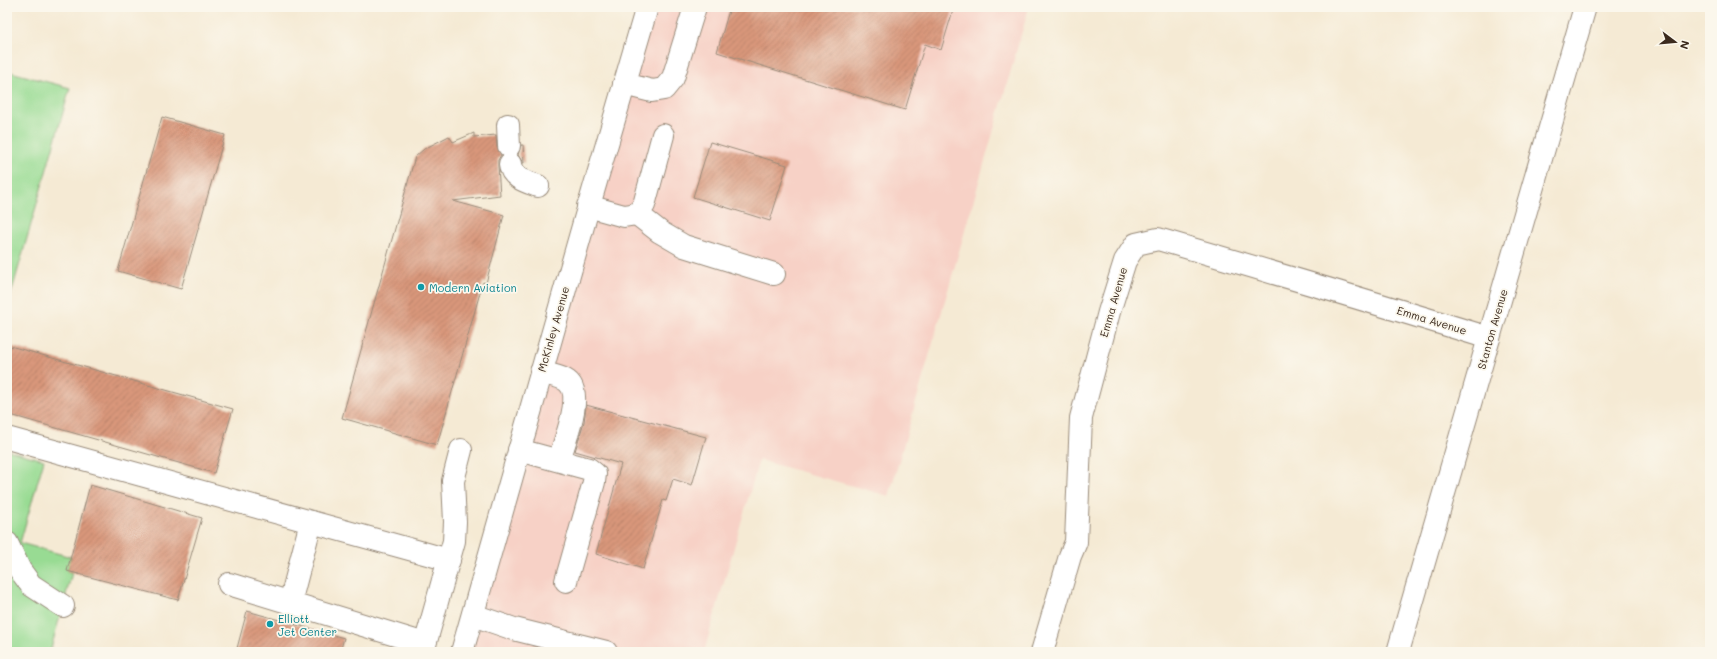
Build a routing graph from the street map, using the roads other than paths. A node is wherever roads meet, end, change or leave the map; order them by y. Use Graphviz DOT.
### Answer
graph roads {
  1 [pos="647,7"];
  2 [pos="695,7"];
  3 [pos="1585,7"];
  4 [pos="624,84"];
  5 [pos="663,135"];
  6 [pos="509,145"];
  7 [pos="538,186"];
  8 [pos="588,206"];
  9 [pos="637,214"];
  10 [pos="774,274"];
  11 [pos="1489,338"];
  12 [pos="541,372"];
  13 [pos="7,438"];
  14 [pos="461,450"];
  15 [pos="519,450"];
  16 [pos="559,460"];
  17 [pos="311,522"];
  18 [pos="7,543"];
  19 [pos="449,560"];
  20 [pos="566,581"];
  21 [pos="229,584"];
  22 [pos="290,604"];
  23 [pos="63,606"];
  24 [pos="473,615"];
  25 [pos="424,648"];
  26 [pos="462,652"];
  27 [pos="606,652"];
  28 [pos="1042,652"];
  29 [pos="1398,652"];
  1 -- 4 [label="street, McKinley Avenue"];
  2 -- 4 [label="street"];
  3 -- 11 [label="street, Stanton Avenue"];
  4 -- 8 [label="street, McKinley Avenue"];
  5 -- 9 [label="street"];
  6 -- 7 [label="street"];
  8 -- 9 [label="street"];
  8 -- 12 [label="street, McKinley Avenue"];
  9 -- 10 [label="street"];
  11 -- 28 [label="street, Emma Avenue"];
  11 -- 29 [label="street, Stanton Avenue"];
  12 -- 15 [label="street, McKinley Avenue"];
  12 -- 16 [label="street"];
  13 -- 17 [label="street"];
  14 -- 19 [label="street"];
  15 -- 16 [label="street"];
  15 -- 24 [label="street, McKinley Avenue"];
  16 -- 20 [label="street"];
  17 -- 19 [label="street"];
  17 -- 22 [label="street"];
  18 -- 23 [label="street"];
  19 -- 25 [label="street"];
  21 -- 22 [label="street"];
  22 -- 25 [label="street"];
  24 -- 26 [label="street, McKinley Avenue"];
  24 -- 27 [label="street"];
}
